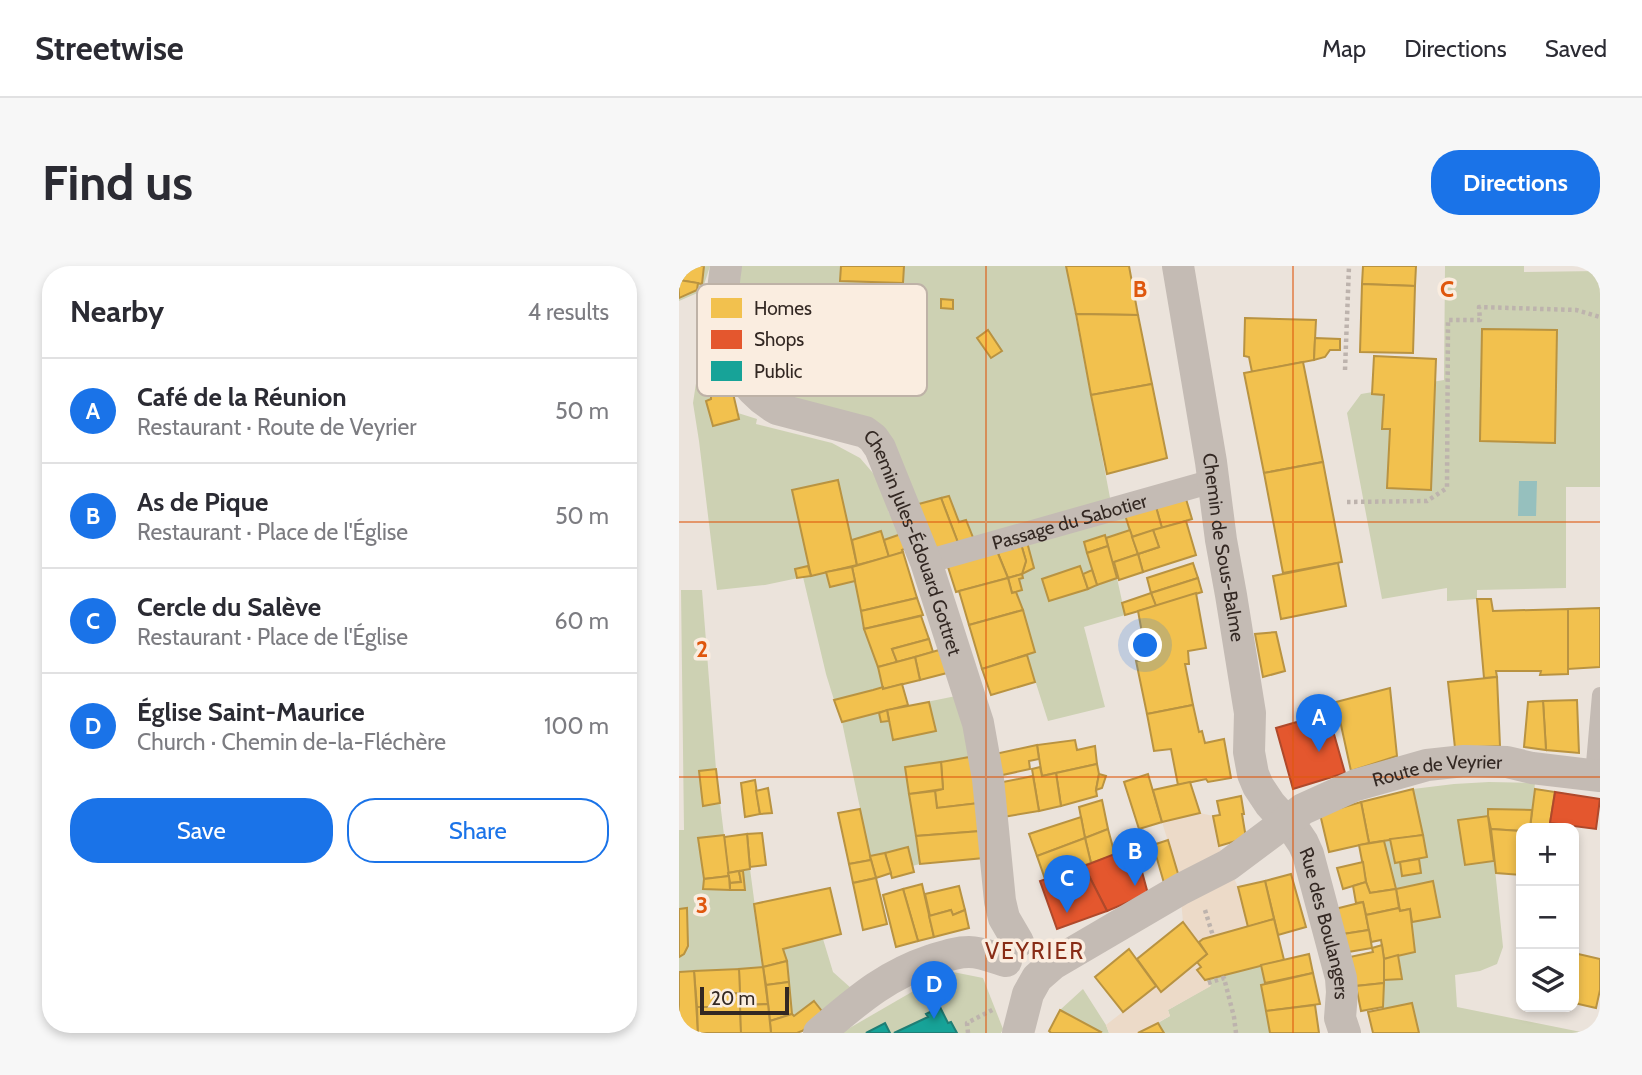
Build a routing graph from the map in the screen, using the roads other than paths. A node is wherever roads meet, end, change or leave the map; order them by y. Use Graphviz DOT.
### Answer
graph roads {
  1 [pos="726,266"];
  2 [pos="1178,266"];
  3 [pos="724,284"];
  4 [pos="758,396"];
  5 [pos="1213,481"];
  6 [pos="926,562"];
  7 [pos="1600,695"];
  8 [pos="1597,776"];
  9 [pos="1285,822"];
  10 [pos="1012,952"];
  11 [pos="1053,964"];
  12 [pos="1028,993"];
  13 [pos="819,1033"];
  14 [pos="1018,1033"];
  15 [pos="1346,1033"];
  1 -- 3 [label="street, Chemin Jules-Édouard Gottret"];
  2 -- 5 [label="street, Chemin de Sous-Balme"];
  4 -- 6 [label="street, Chemin Jules-Édouard Gottret"];
  5 -- 6 [label="street, Passage du Sabotier"];
  5 -- 9 [label="street, Chemin de Sous-Balme"];
  6 -- 10 [label="street, Chemin Jules-Édouard Gottret"];
  7 -- 8 [label="lane"];
  8 -- 9 [label="street, Route de Veyrier"];
  9 -- 11 [label="street, Route de Veyrier"];
  9 -- 15 [label="street, Rue des Boulangers"];
  10 -- 11 [label="street"];
  10 -- 12 [label="street, Chemin Jules-Édouard Gottret"];
  10 -- 13 [label="street"];
  11 -- 12 [label="street, Route de Veyrier"];
  12 -- 14 [label="street"];
}
